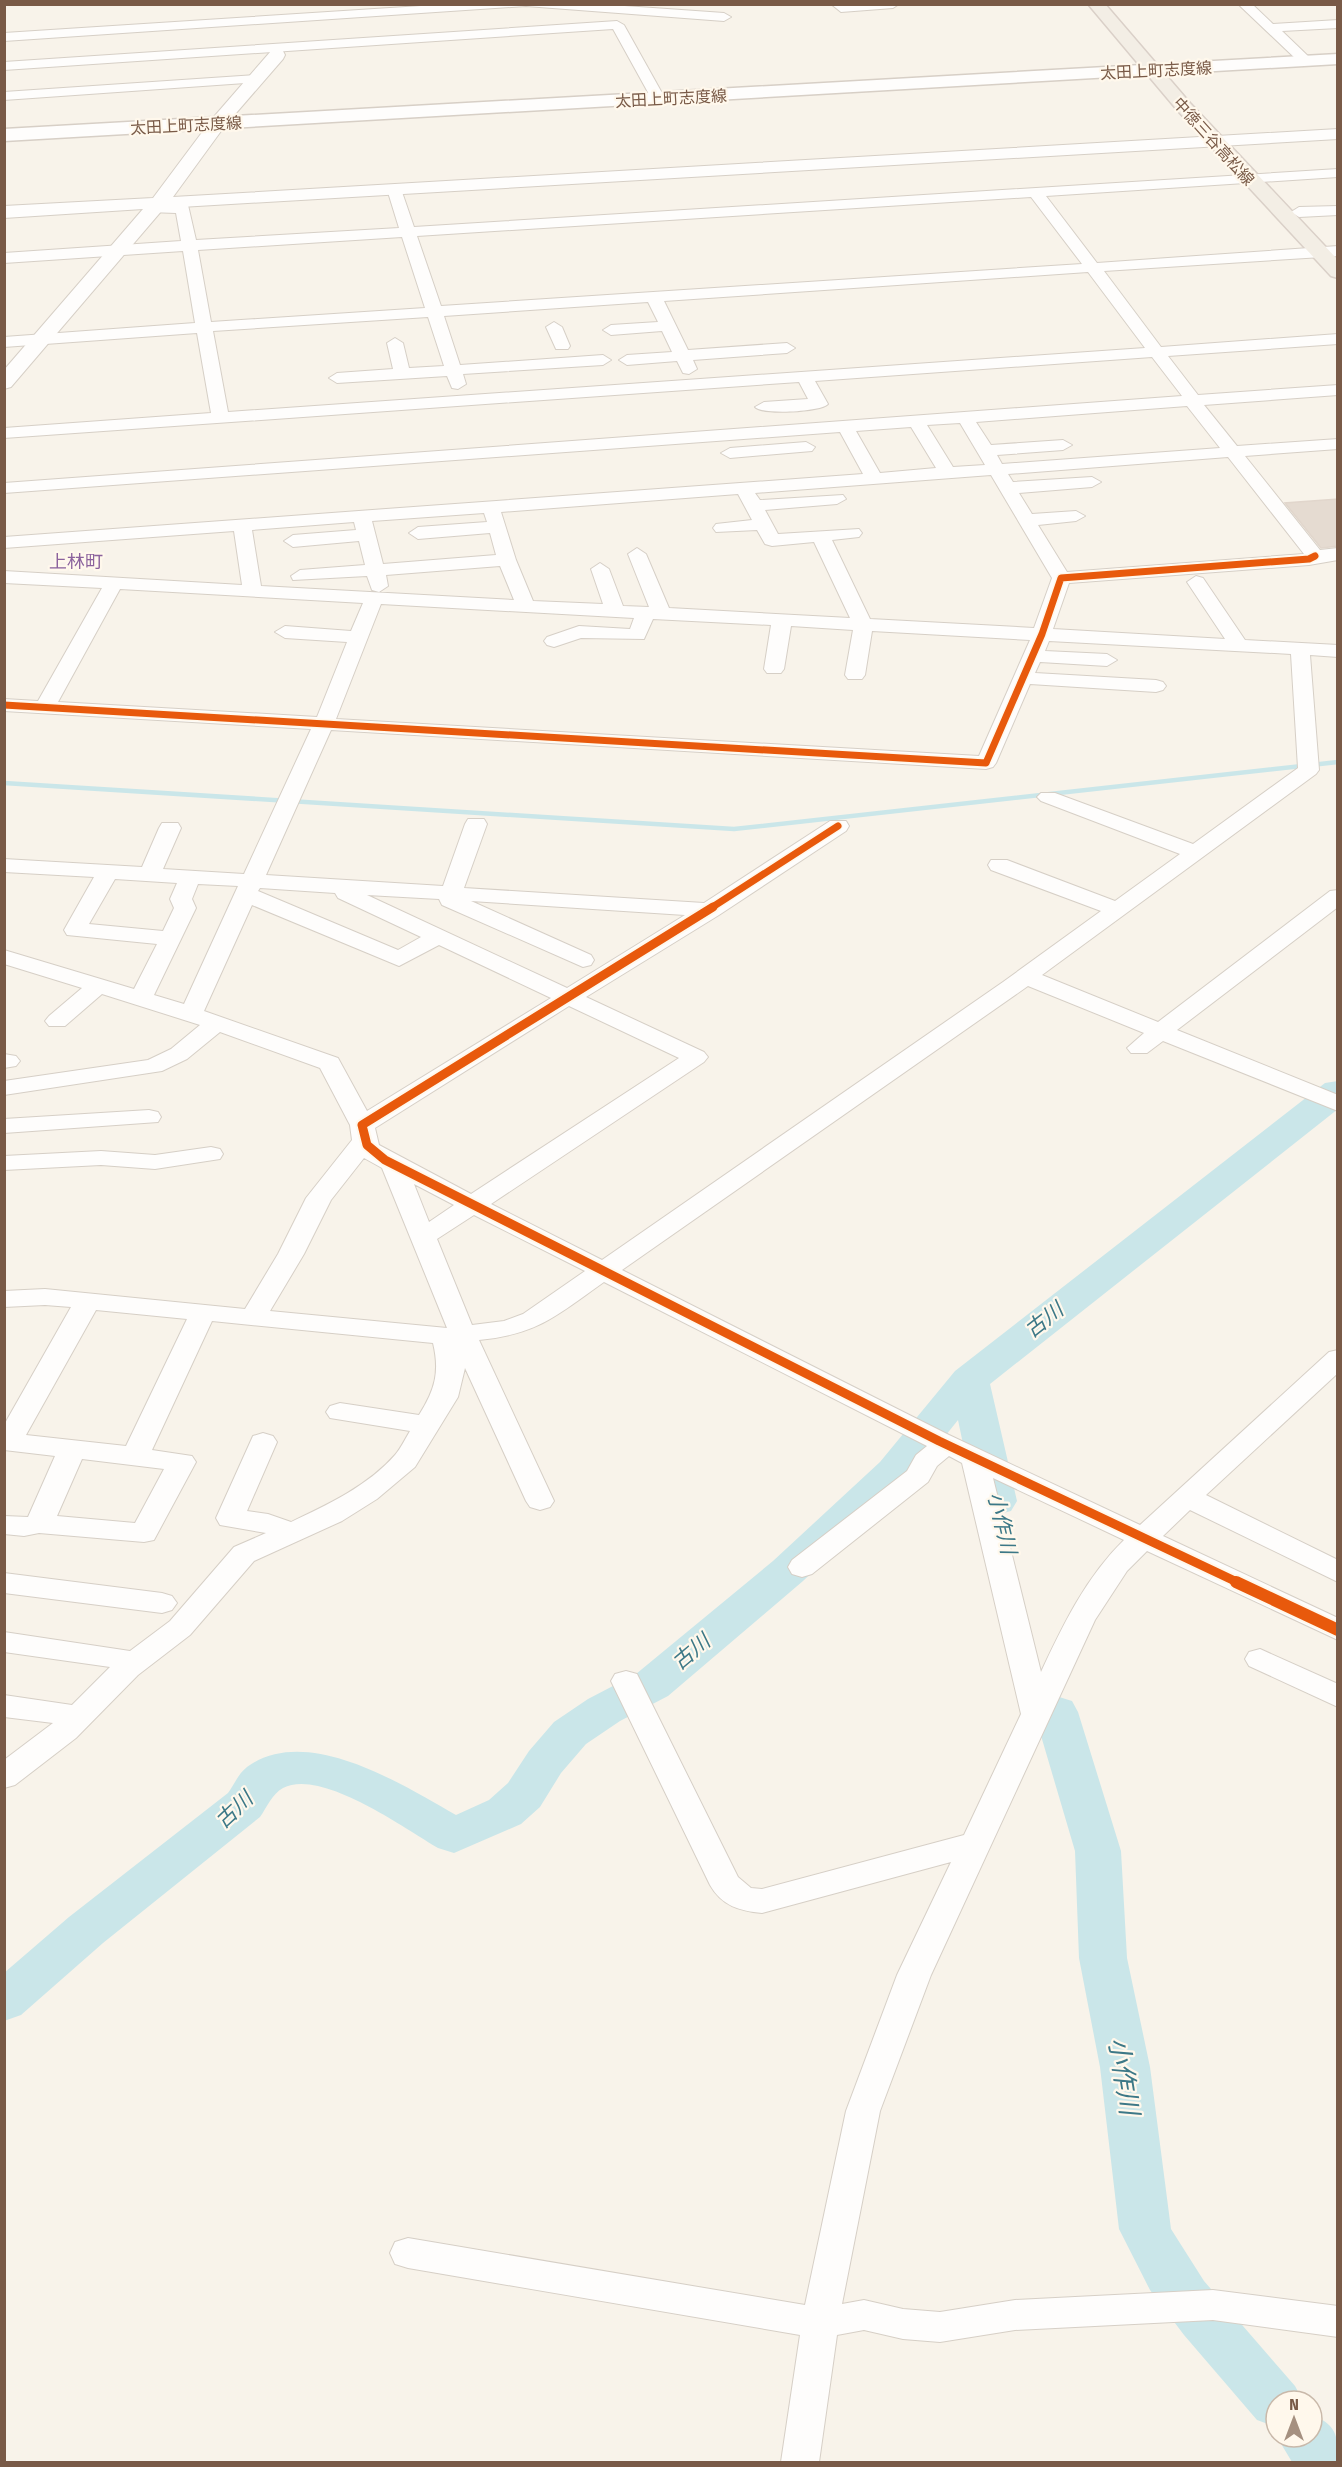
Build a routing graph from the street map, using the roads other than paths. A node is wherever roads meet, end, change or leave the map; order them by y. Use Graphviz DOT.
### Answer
graph roads {
  1 [pos="322,4"];
  2 [pos="521,4"];
  3 [pos="531,4"];
  4 [pos="837,4"];
  5 [pos="893,4"];
  6 [pos="1096,4"];
  7 [pos="1110,4"];
  8 [pos="1254,4"];
  9 [pos="1244,5"];
  10 [pos="312,17"];
  11 [pos="724,17"];
  12 [pos="1338,24"];
  13 [pos="1269,28"];
  14 [pos="4,37"];
  15 [pos="282,50"];
  16 [pos="1302,57"];
  17 [pos="1338,57"];
  18 [pos="4,66"];
  19 [pos="1158,67"];
  20 [pos="256,79"];
  21 [pos="655,93"];
  22 [pos="4,96"];
  23 [pos="221,121"];
  24 [pos="4,131"];
  25 [pos="1338,134"];
  26 [pos="4,135"];
  27 [pos="1223,141"];
  28 [pos="1338,173"];
  29 [pos="1258,178"];
  30 [pos="394,189"];
  31 [pos="1036,193"];
  32 [pos="156,206"];
  33 [pos="1338,210"];
  34 [pos="4,212"];
  35 [pos="1299,212"];
  36 [pos="407,232"];
  37 [pos="192,245"];
  38 [pos="117,250"];
  39 [pos="1333,252"];
  40 [pos="4,258"];
  41 [pos="1094,269"];
  42 [pos="1338,272"];
  43 [pos="657,304"];
  44 [pos="604,314"];
  45 [pos="436,318"];
  46 [pos="512,320"];
  47 [pos="668,326"];
  48 [pos="204,327"];
  49 [pos="554,327"];
  50 [pos="611,330"];
  51 [pos="42,338"];
  52 [pos="1338,339"];
  53 [pos="4,342"];
  54 [pos="395,343"];
  55 [pos="589,344"];
  56 [pos="562,346"];
  57 [pos="1157,353"];
  58 [pos="683,356"];
  59 [pos="603,360"];
  60 [pos="627,360"];
  61 [pos="545,372"];
  62 [pos="402,373"];
  63 [pos="456,378"];
  64 [pos="788,379"];
  65 [pos="4,383"];
  66 [pos="697,386"];
  67 [pos="1338,390"];
  68 [pos="837,392"];
  69 [pos="399,398"];
  70 [pos="817,399"];
  71 [pos="1193,401"];
  72 [pos="764,407"];
  73 [pos="965,417"];
  74 [pos="220,418"];
  75 [pos="916,421"];
  76 [pos="845,426"];
  77 [pos="827,428"];
  78 [pos="1050,429"];
  79 [pos="798,430"];
  80 [pos="4,433"];
  81 [pos="721,435"];
  82 [pos="975,435"];
  83 [pos="1338,444"];
  84 [pos="1063,445"];
  85 [pos="806,447"];
  86 [pos="985,451"];
  87 [pos="1232,452"];
  88 [pos="735,461"];
  89 [pos="814,464"];
  90 [pos="995,469"];
  91 [pos="948,473"];
  92 [pos="874,478"];
  93 [pos="823,482"];
  94 [pos="1092,482"];
  95 [pos="4,488"];
  96 [pos="746,488"];
  97 [pos="1007,488"];
  98 [pos="837,499"];
  99 [pos="754,506"];
  100 [pos="491,507"];
  101 [pos="1076,516"];
  102 [pos="1027,520"];
  103 [pos="763,524"];
  104 [pos="242,525"];
  105 [pos="364,526"];
  106 [pos="497,527"];
  107 [pos="722,528"];
  108 [pos="418,533"];
  109 [pos="854,533"];
  110 [pos="820,536"];
  111 [pos="293,541"];
  112 [pos="4,543"];
  113 [pos="637,554"];
  114 [pos="1338,554"];
  115 [pos="1315,556"];
  116 [pos="507,560"];
  117 [pos="600,569"];
  118 [pos="375,570"];
  119 [pos="300,576"];
  120 [pos="4,577"];
  121 [pos="1061,578"];
  122 [pos="1196,582"];
  123 [pos="114,583"];
  124 [pos="252,591"];
  125 [pos="318,594"];
  126 [pos="378,598"];
  127 [pos="526,606"];
  128 [pos="615,611"];
  129 [pos="654,613"];
  130 [pos="782,620"];
  131 [pos="863,625"];
  132 [pos="1042,634"];
  133 [pos="357,637"];
  134 [pos="1107,638"];
  135 [pos="554,641"];
  136 [pos="1239,645"];
  137 [pos="1300,649"];
  138 [pos="1338,651"];
  139 [pos="1033,656"];
  140 [pos="781,660"];
  141 [pos="1107,660"];
  142 [pos="855,675"];
  143 [pos="1023,678"];
  144 [pos="1107,683"];
  145 [pos="1156,686"];
  146 [pos="4,705"];
  147 [pos="45,707"];
  148 [pos="324,724"];
  149 [pos="1048,797"];
  150 [pos="476,824"];
  151 [pos="838,826"];
  152 [pos="170,828"];
  153 [pos="1195,852"];
  154 [pos="999,865"];
  155 [pos="4,866"];
  156 [pos="108,872"];
  157 [pos="150,874"];
  158 [pos="190,877"];
  159 [pos="332,887"];
  160 [pos="248,888"];
  161 [pos="444,894"];
  162 [pos="1338,896"];
  163 [pos="1116,909"];
  164 [pos="711,910"];
  165 [pos="439,936"];
  166 [pos="171,938"];
  167 [pos="4,957"];
  168 [pos="583,960"];
  169 [pos="1018,980"];
  170 [pos="98,986"];
  171 [pos="568,995"];
  172 [pos="141,999"];
  173 [pos="191,1014"];
  174 [pos="57,1021"];
  175 [pos="216,1023"];
  176 [pos="1160,1033"];
  177 [pos="1139,1048"];
  178 [pos="12,1087"];
  179 [pos="1338,1104"];
  180 [pos="149,1117"];
  181 [pos="9,1125"];
  182 [pos="362,1134"];
  183 [pos="211,1154"];
  184 [pos="8,1163"];
  185 [pos="393,1164"];
  186 [pos="474,1206"];
  187 [pos="423,1237"];
  188 [pos="602,1271"];
  189 [pos="4,1299"];
  190 [pos="88,1301"];
  191 [pos="203,1313"];
  192 [pos="254,1318"];
  193 [pos="454,1335"];
  194 [pos="1338,1358"];
  195 [pos="340,1412"];
  196 [pos="429,1425"];
  197 [pos="7,1441"];
  198 [pos="263,1442"];
  199 [pos="943,1442"];
  200 [pos="72,1449"];
  201 [pos="135,1456"];
  202 [pos="986,1461"];
  203 [pos="1187,1497"];
  204 [pos="540,1501"];
  205 [pos="39,1524"];
  206 [pos="4,1525"];
  207 [pos="292,1533"];
  208 [pos="1142,1539"];
  209 [pos="802,1567"];
  210 [pos="1338,1572"];
  211 [pos="4,1583"];
  212 [pos="162,1603"];
  213 [pos="1338,1630"];
  214 [pos="4,1642"];
  215 [pos="123,1659"];
  216 [pos="1260,1659"];
  217 [pos="632,1691"];
  218 [pos="1338,1697"];
  219 [pos="4,1706"];
  220 [pos="66,1714"];
  221 [pos="1036,1715"];
  222 [pos="4,1777"];
  223 [pos="974,1844"];
  224 [pos="408,2253"];
  225 [pos="1338,2322"];
  226 [pos="820,2324"];
  227 [pos="800,2463"];
  1 -- 10 [label="street"];
  2 -- 10 [label="street"];
  3 -- 11 [label="street"];
  4 -- 5 [label="street"];
  6 -- 19 [label="main road, 中徳三谷高松線"];
  7 -- 19 [label="main road, 中徳三谷高松線"];
  8 -- 9 [label="street"];
  9 -- 13 [label="street"];
  10 -- 14 [label="street"];
  10 -- 15 [label="street"];
  12 -- 13 [label="street"];
  13 -- 16 [label="street"];
  15 -- 18 [label="street"];
  15 -- 20 [label="street"];
  15 -- 21 [label="street"];
  16 -- 17 [label="main road, 太田上町志度線"];
  16 -- 19 [label="main road, 太田上町志度線"];
  17 -- 19 [label="main road, 太田上町志度線"];
  19 -- 21 [label="main road, 太田上町志度線"];
  19 -- 23 [label="main road, 太田上町志度線"];
  19 -- 27 [label="main road, 中徳三谷高松線"];
  20 -- 22 [label="street"];
  20 -- 23 [label="street"];
  21 -- 23 [label="main road, 太田上町志度線"];
  23 -- 24 [label="main road, 太田上町志度線"];
  23 -- 26 [label="main road, 太田上町志度線"];
  23 -- 32 [label="street"];
  25 -- 27 [label="street"];
  27 -- 29 [label="main road, 中徳三谷高松線"];
  27 -- 30 [label="street"];
  28 -- 29 [label="street"];
  29 -- 31 [label="street"];
  29 -- 35 [label="main road, 中徳三谷高松線"];
  29 -- 39 [label="main road, 中徳三谷高松線"];
  30 -- 32 [label="street"];
  30 -- 36 [label="street"];
  31 -- 36 [label="street"];
  31 -- 41 [label="street"];
  32 -- 34 [label="street"];
  32 -- 37 [label="street"];
  32 -- 38 [label="street"];
  33 -- 35 [label="street"];
  35 -- 39 [label="main road, 中徳三谷高松線"];
  36 -- 37 [label="street"];
  36 -- 45 [label="street"];
  37 -- 38 [label="street"];
  37 -- 48 [label="street"];
  38 -- 40 [label="street"];
  38 -- 51 [label="street"];
  39 -- 41 [label="street"];
  39 -- 42 [label="main road, 中徳三谷高松線"];
  41 -- 43 [label="street"];
  41 -- 57 [label="street"];
  43 -- 44 [label="street"];
  43 -- 45 [label="street"];
  43 -- 47 [label="street"];
  45 -- 46 [label="street"];
  45 -- 48 [label="street"];
  45 -- 63 [label="street"];
  47 -- 50 [label="street"];
  47 -- 58 [label="street"];
  48 -- 51 [label="street"];
  48 -- 74 [label="street"];
  49 -- 56 [label="street"];
  51 -- 53 [label="street"];
  51 -- 65 [label="street"];
  52 -- 57 [label="street"];
  54 -- 62 [label="street"];
  55 -- 56 [label="street"];
  56 -- 61 [label="street"];
  57 -- 70 [label="street"];
  57 -- 71 [label="street"];
  58 -- 60 [label="street"];
  58 -- 64 [label="street"];
  58 -- 66 [label="street"];
  59 -- 61 [label="street"];
  61 -- 63 [label="street"];
  61 -- 63 [label="street"];
  61 -- 66 [label="street"];
  62 -- 63 [label="street"];
  62 -- 69 [label="street"];
  63 -- 69 [label="street"];
  64 -- 66 [label="street"];
  64 -- 70 [label="street"];
  67 -- 71 [label="street"];
  68 -- 70 [label="street"];
  69 -- 74 [label="street"];
  70 -- 72 [label="street"];
  70 -- 77 [label="street"];
  71 -- 73 [label="street"];
  71 -- 87 [label="street"];
  73 -- 75 [label="street"];
  73 -- 82 [label="street"];
  74 -- 80 [label="street"];
  75 -- 76 [label="street"];
  75 -- 91 [label="street"];
  76 -- 77 [label="street"];
  76 -- 92 [label="street"];
  77 -- 79 [label="street"];
  78 -- 82 [label="street"];
  79 -- 81 [label="street"];
  79 -- 85 [label="street"];
  81 -- 88 [label="street"];
  81 -- 95 [label="street"];
  82 -- 86 [label="street"];
  83 -- 87 [label="street"];
  84 -- 86 [label="street"];
  85 -- 88 [label="street"];
  85 -- 89 [label="street"];
  86 -- 90 [label="street"];
  87 -- 90 [label="street"];
  87 -- 115 [label="street"];
  88 -- 89 [label="street"];
  88 -- 96 [label="street"];
  89 -- 93 [label="street"];
  90 -- 91 [label="street"];
  90 -- 97 [label="street"];
  91 -- 92 [label="street"];
  92 -- 93 [label="street"];
  93 -- 96 [label="street"];
  94 -- 97 [label="street"];
  96 -- 99 [label="street"];
  96 -- 100 [label="street"];
  97 -- 102 [label="street"];
  98 -- 99 [label="street"];
  99 -- 103 [label="street"];
  100 -- 105 [label="street"];
  100 -- 106 [label="street"];
  101 -- 102 [label="street"];
  102 -- 121 [label="street"];
  103 -- 107 [label="street"];
  103 -- 110 [label="street"];
  104 -- 105 [label="street"];
  104 -- 112 [label="street"];
  104 -- 124 [label="street"];
  105 -- 111 [label="street"];
  105 -- 118 [label="street"];
  106 -- 108 [label="street"];
  106 -- 116 [label="street"];
  109 -- 110 [label="street"];
  110 -- 131 [label="street"];
  113 -- 129 [label="street"];
  114 -- 115 [label="street"];
  115 -- 121 [label="street"];
  116 -- 118 [label="street"];
  116 -- 127 [label="street"];
  117 -- 128 [label="street"];
  118 -- 119 [label="street"];
  118 -- 126 [label="street"];
  120 -- 123 [label="street"];
  121 -- 132 [label="street"];
  122 -- 136 [label="street"];
  123 -- 124 [label="street"];
  123 -- 147 [label="street"];
  124 -- 125 [label="street"];
  125 -- 126 [label="street"];
  125 -- 133 [label="street"];
  126 -- 127 [label="street"];
  126 -- 133 [label="street"];
  127 -- 128 [label="street"];
  128 -- 129 [label="street"];
  129 -- 130 [label="street"];
  129 -- 135 [label="street"];
  130 -- 131 [label="street"];
  130 -- 140 [label="street"];
  131 -- 132 [label="street"];
  131 -- 142 [label="street"];
  132 -- 134 [label="street"];
  132 -- 139 [label="street"];
  133 -- 148 [label="street"];
  134 -- 136 [label="street"];
  134 -- 141 [label="street"];
  136 -- 137 [label="street"];
  137 -- 138 [label="street"];
  137 -- 153 [label="street"];
  139 -- 141 [label="street"];
  139 -- 143 [label="street"];
  141 -- 144 [label="street"];
  143 -- 144 [label="street"];
  143 -- 148 [label="street"];
  144 -- 145 [label="street"];
  146 -- 147 [label="street"];
  147 -- 148 [label="street"];
  148 -- 160 [label="street"];
  149 -- 153 [label="street"];
  150 -- 161 [label="street"];
  151 -- 164 [label="street"];
  152 -- 157 [label="street"];
  153 -- 163 [label="street"];
  154 -- 163 [label="street"];
  155 -- 156 [label="street"];
  156 -- 157 [label="street"];
  156 -- 166 [label="street"];
  157 -- 158 [label="street"];
  158 -- 160 [label="street"];
  158 -- 166 [label="street"];
  159 -- 160 [label="street"];
  159 -- 161 [label="street"];
  159 -- 165 [label="street"];
  160 -- 165 [label="street"];
  160 -- 173 [label="street"];
  161 -- 164 [label="street"];
  161 -- 168 [label="street"];
  162 -- 176 [label="street"];
  163 -- 169 [label="street"];
  164 -- 171 [label="street"];
  165 -- 171 [label="street"];
  166 -- 172 [label="street"];
  167 -- 170 [label="street"];
  169 -- 176 [label="street"];
  169 -- 188 [label="street"];
  170 -- 172 [label="street"];
  170 -- 174 [label="street"];
  171 -- 182 [label="street"];
  171 -- 186 [label="street"];
  172 -- 173 [label="street"];
  173 -- 175 [label="street"];
  175 -- 178 [label="street"];
  175 -- 182 [label="street"];
  176 -- 177 [label="street"];
  176 -- 179 [label="street"];
  178 -- 181 [label="street"];
  180 -- 181 [label="street"];
  181 -- 184 [label="street"];
  182 -- 185 [label="street"];
  182 -- 192 [label="street"];
  183 -- 184 [label="street"];
  185 -- 186 [label="street"];
  185 -- 187 [label="street"];
  186 -- 187 [label="street"];
  186 -- 188 [label="street"];
  187 -- 193 [label="street"];
  188 -- 193 [label="street"];
  188 -- 199 [label="street"];
  189 -- 190 [label="street"];
  190 -- 191 [label="street"];
  190 -- 197 [label="street"];
  191 -- 192 [label="street"];
  191 -- 201 [label="street"];
  192 -- 193 [label="street"];
  193 -- 196 [label="street"];
  193 -- 204 [label="street"];
  194 -- 203 [label="street"];
  195 -- 196 [label="street"];
  196 -- 207 [label="street"];
  197 -- 200 [label="street"];
  198 -- 207 [label="street"];
  199 -- 202 [label="street"];
  199 -- 209 [label="street"];
  200 -- 201 [label="street"];
  200 -- 205 [label="street"];
  201 -- 205 [label="street"];
  202 -- 208 [label="street"];
  202 -- 221 [label="street"];
  203 -- 208 [label="street"];
  203 -- 210 [label="street"];
  205 -- 206 [label="street"];
  207 -- 222 [label="street"];
  208 -- 213 [label="street"];
  208 -- 221 [label="street"];
  211 -- 212 [label="street"];
  214 -- 215 [label="street"];
  216 -- 218 [label="street"];
  217 -- 223 [label="street"];
  219 -- 220 [label="street"];
  221 -- 223 [label="street"];
  223 -- 226 [label="street"];
  224 -- 226 [label="street"];
  225 -- 226 [label="street"];
  226 -- 227 [label="street"];
}
